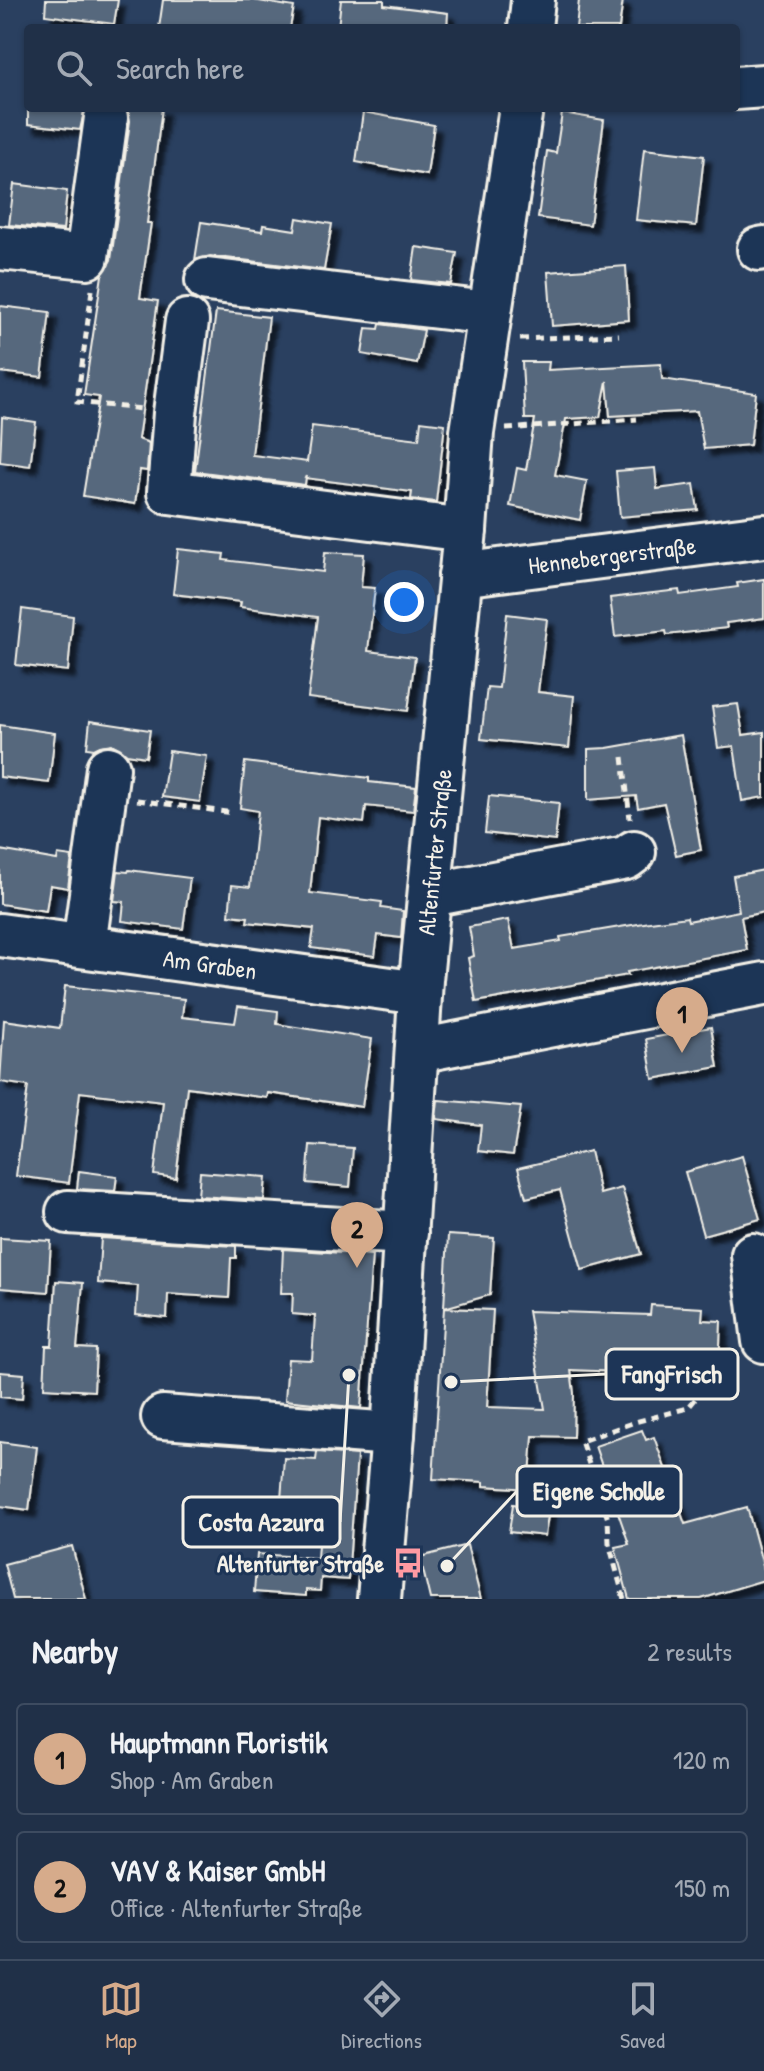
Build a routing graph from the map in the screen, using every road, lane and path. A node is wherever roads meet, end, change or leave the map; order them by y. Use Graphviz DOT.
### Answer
graph roads {
  1 [pos="533,0"];
  2 [pos="530,24"];
  3 [pos="764,86"];
  4 [pos="740,88"];
  5 [pos="520,112"];
  6 [pos="106,118"];
  7 [pos="0,248"];
  8 [pos="207,280"];
  9 [pos="92,285"];
  10 [pos="187,321"];
  11 [pos="488,326"];
  12 [pos="619,335"];
  13 [pos="175,413"];
  14 [pos="637,419"];
  15 [pos="472,432"];
  16 [pos="465,530"];
  17 [pos="764,536"];
  18 [pos="460,575"];
  19 [pos="623,757"];
  20 [pos="106,782"];
  21 [pos="233,813"];
  22 [pos="634,852"];
  23 [pos="430,895"];
  24 [pos="0,935"];
  25 [pos="84,946"];
  26 [pos="764,984"];
  27 [pos="420,993"];
  28 [pos="418,1051"];
  29 [pos="68,1212"];
  30 [pos="406,1233"];
  31 [pos="753,1255"];
  32 [pos="764,1341"];
  33 [pos="697,1397"];
  34 [pos="163,1417"];
  35 [pos="393,1434"];
  36 [pos="379,1599"];
  37 [pos="624,1599"];
  1 -- 2 [label="street"];
  3 -- 4 [label="street"];
  5 -- 11 [label="street, Altenfurter Straße"];
  6 -- 7 [label="street"];
  8 -- 11 [label="street"];
  9 -- 13 [label="path"];
  10 -- 13 [label="street"];
  11 -- 12 [label="path"];
  11 -- 15 [label="street, Altenfurter Straße"];
  13 -- 16 [label="street"];
  14 -- 15 [label="path"];
  15 -- 16 [label="street, Altenfurter Straße"];
  16 -- 18 [label="street, Altenfurter Straße"];
  17 -- 18 [label="street, Hennebergerstraße"];
  18 -- 23 [label="street, Altenfurter Straße"];
  19 -- 22 [label="path"];
  20 -- 21 [label="path"];
  20 -- 25 [label="street"];
  22 -- 23 [label="street"];
  23 -- 27 [label="street, Altenfurter Straße"];
  24 -- 25 [label="street, Am Graben"];
  25 -- 27 [label="street, Am Graben"];
  26 -- 28 [label="street"];
  27 -- 28 [label="street, Altenfurter Straße"];
  28 -- 30 [label="street, Altenfurter Straße"];
  29 -- 30 [label="street"];
  30 -- 35 [label="street, Altenfurter Straße"];
  31 -- 32 [label="street"];
  33 -- 37 [label="path"];
  34 -- 35 [label="street"];
  35 -- 36 [label="street, Altenfurter Straße"];
}
